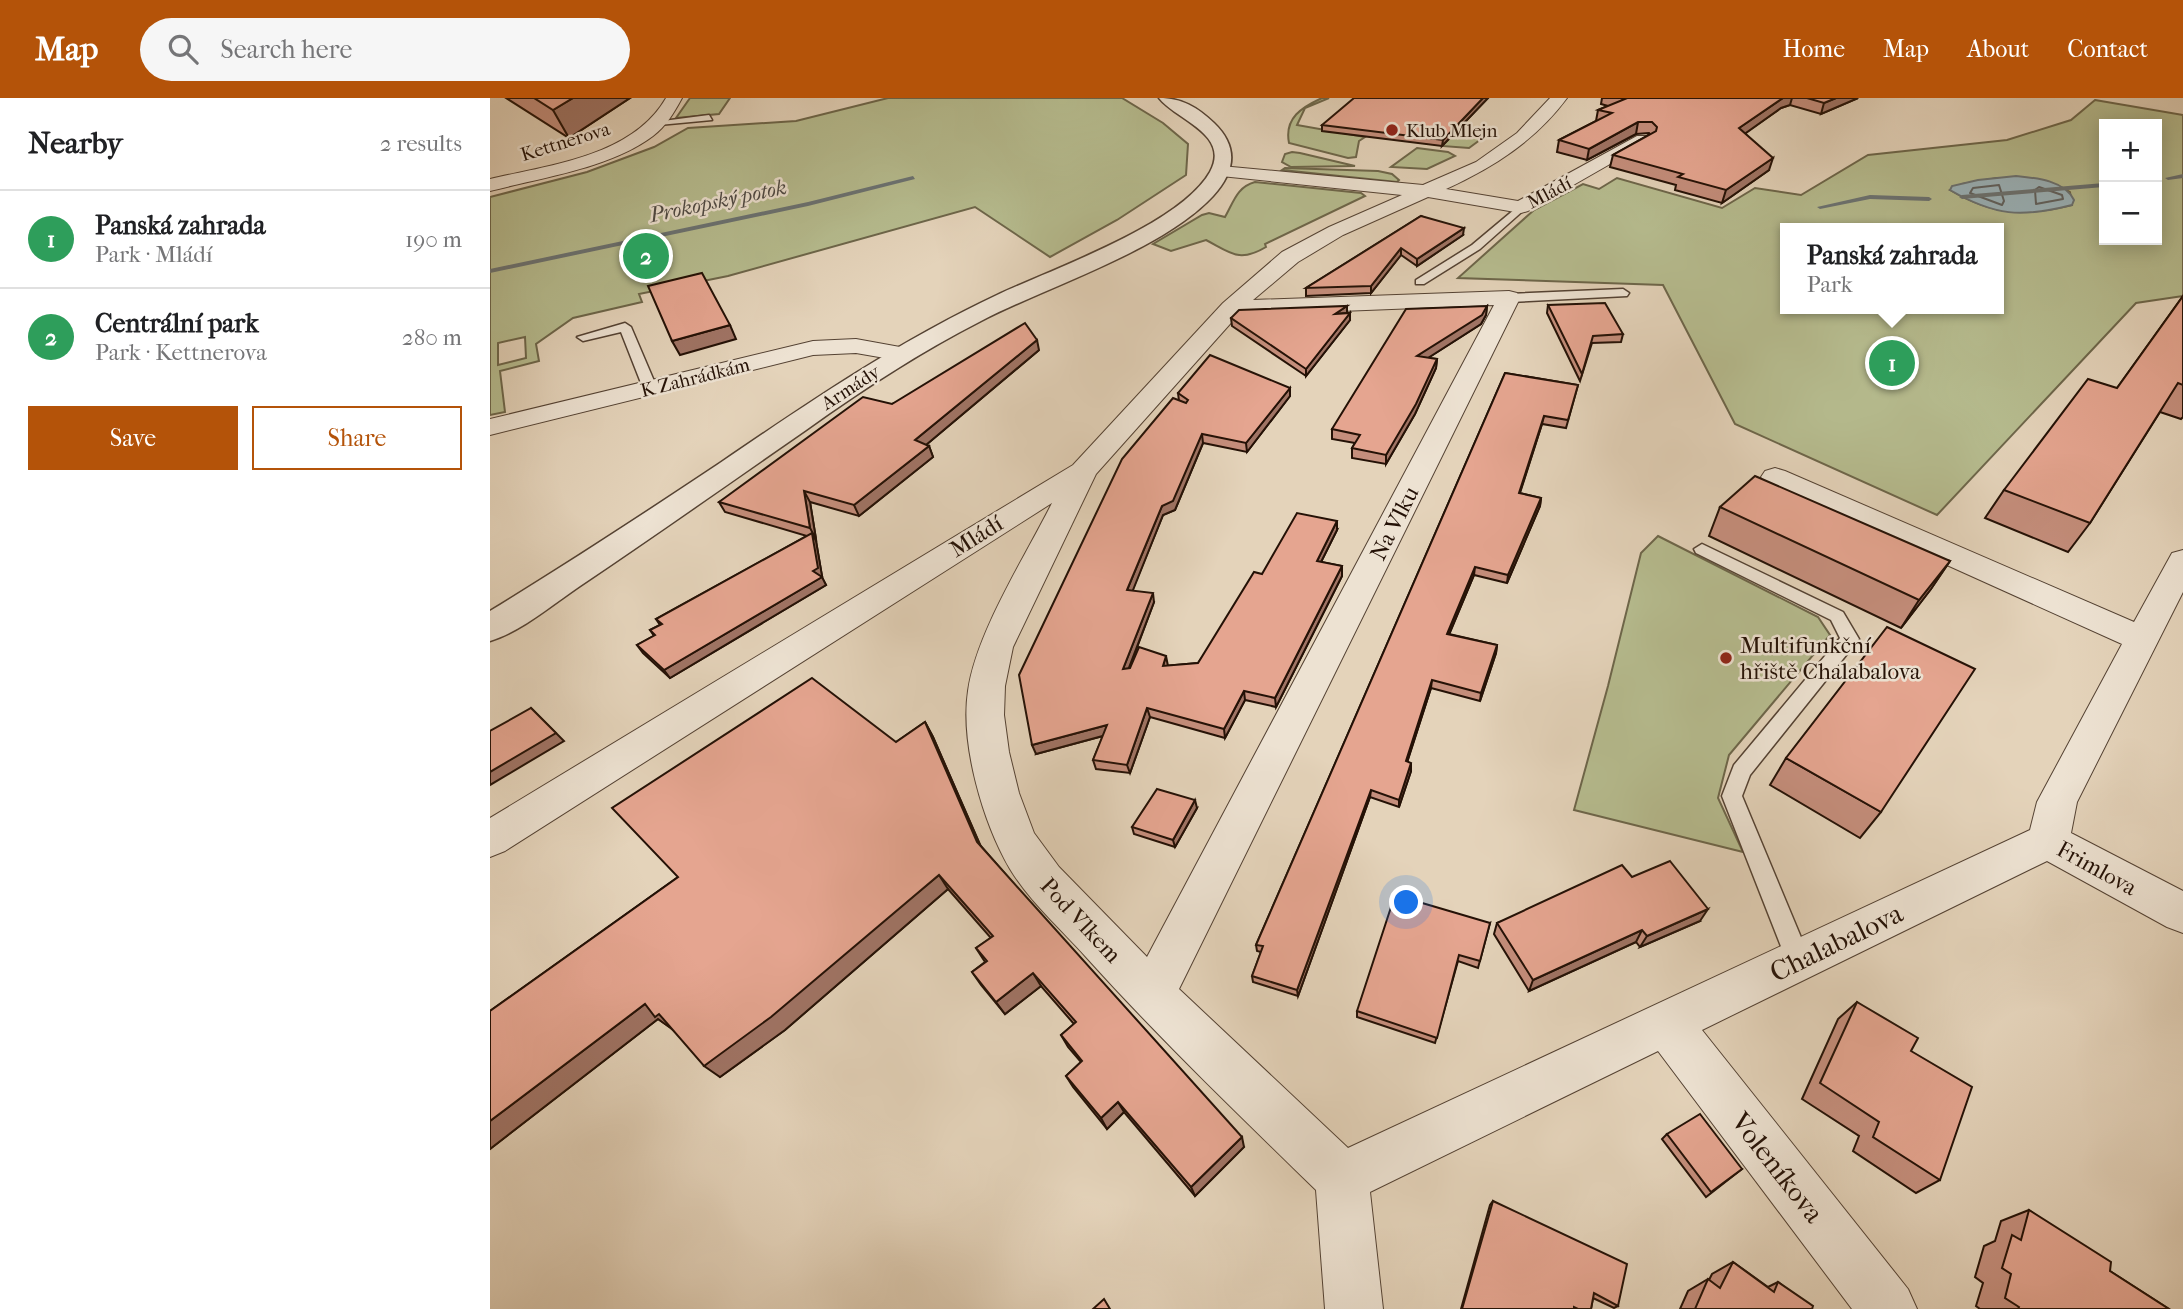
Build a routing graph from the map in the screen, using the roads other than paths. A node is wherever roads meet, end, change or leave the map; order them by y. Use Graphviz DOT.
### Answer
graph roads {
  1 [pos="674,98"];
  2 [pos="1167,98"];
  3 [pos="1559,98"];
  4 [pos="709,118"];
  5 [pos="659,122"];
  6 [pos="1646,148"];
  7 [pos="1221,171"];
  8 [pos="490,185"];
  9 [pos="1424,191"];
  10 [pos="1521,207"];
  11 [pos="1420,282"];
  12 [pos="1623,293"];
  13 [pos="1509,298"];
  14 [pos="1231,308"];
  15 [pos="583,337"];
  16 [pos="902,354"];
  17 [pos="650,388"];
  18 [pos="490,427"];
  19 [pos="1083,471"];
  20 [pos="1775,477"];
  21 [pos="1702,549"];
  22 [pos="2183,560"];
  23 [pos="2160,624"];
  24 [pos="490,628"];
  25 [pos="490,839"];
  26 [pos="2048,841"];
  27 [pos="2183,913"];
  28 [pos="1798,959"];
  29 [pos="1151,996"];
  30 [pos="1653,1031"];
  31 [pos="1342,1178"];
  32 [pos="1354,1309"];
  33 [pos="1888,1309"];
  1 -- 5 [label="street, Kettnerova"];
  2 -- 7 [label="street"];
  3 -- 9 [label="street, Mládí"];
  4 -- 5 [label="lane"];
  5 -- 8 [label="street, Kettnerova"];
  6 -- 10 [label="street, Mládí"];
  7 -- 9 [label="street"];
  7 -- 16 [label="street, Armády"];
  9 -- 10 [label="street, Mládí"];
  9 -- 14 [label="street, Mládí"];
  10 -- 11 [label="lane"];
  12 -- 13 [label="lane"];
  13 -- 14 [label="street"];
  13 -- 29 [label="street, Na Vlku"];
  14 -- 19 [label="street, Mládí"];
  15 -- 17 [label="lane"];
  16 -- 17 [label="street, K Zahrádkám"];
  16 -- 24 [label="street, Armády"];
  17 -- 18 [label="street, K Zahrádkám"];
  19 -- 25 [label="street, Mládí"];
  19 -- 29 [label="street, Pod Vlkem"];
  20 -- 23 [label="street"];
  21 -- 28 [label="lane"];
  22 -- 23 [label="street"];
  23 -- 26 [label="street"];
  26 -- 27 [label="street, Frimlova"];
  26 -- 28 [label="street, Chalabalova"];
  28 -- 30 [label="street, Chalabalova"];
  29 -- 31 [label="street, Pod Vlkem"];
  30 -- 31 [label="street, Chalabalova"];
  30 -- 33 [label="street, Voleníkova"];
  31 -- 32 [label="street"];
}
